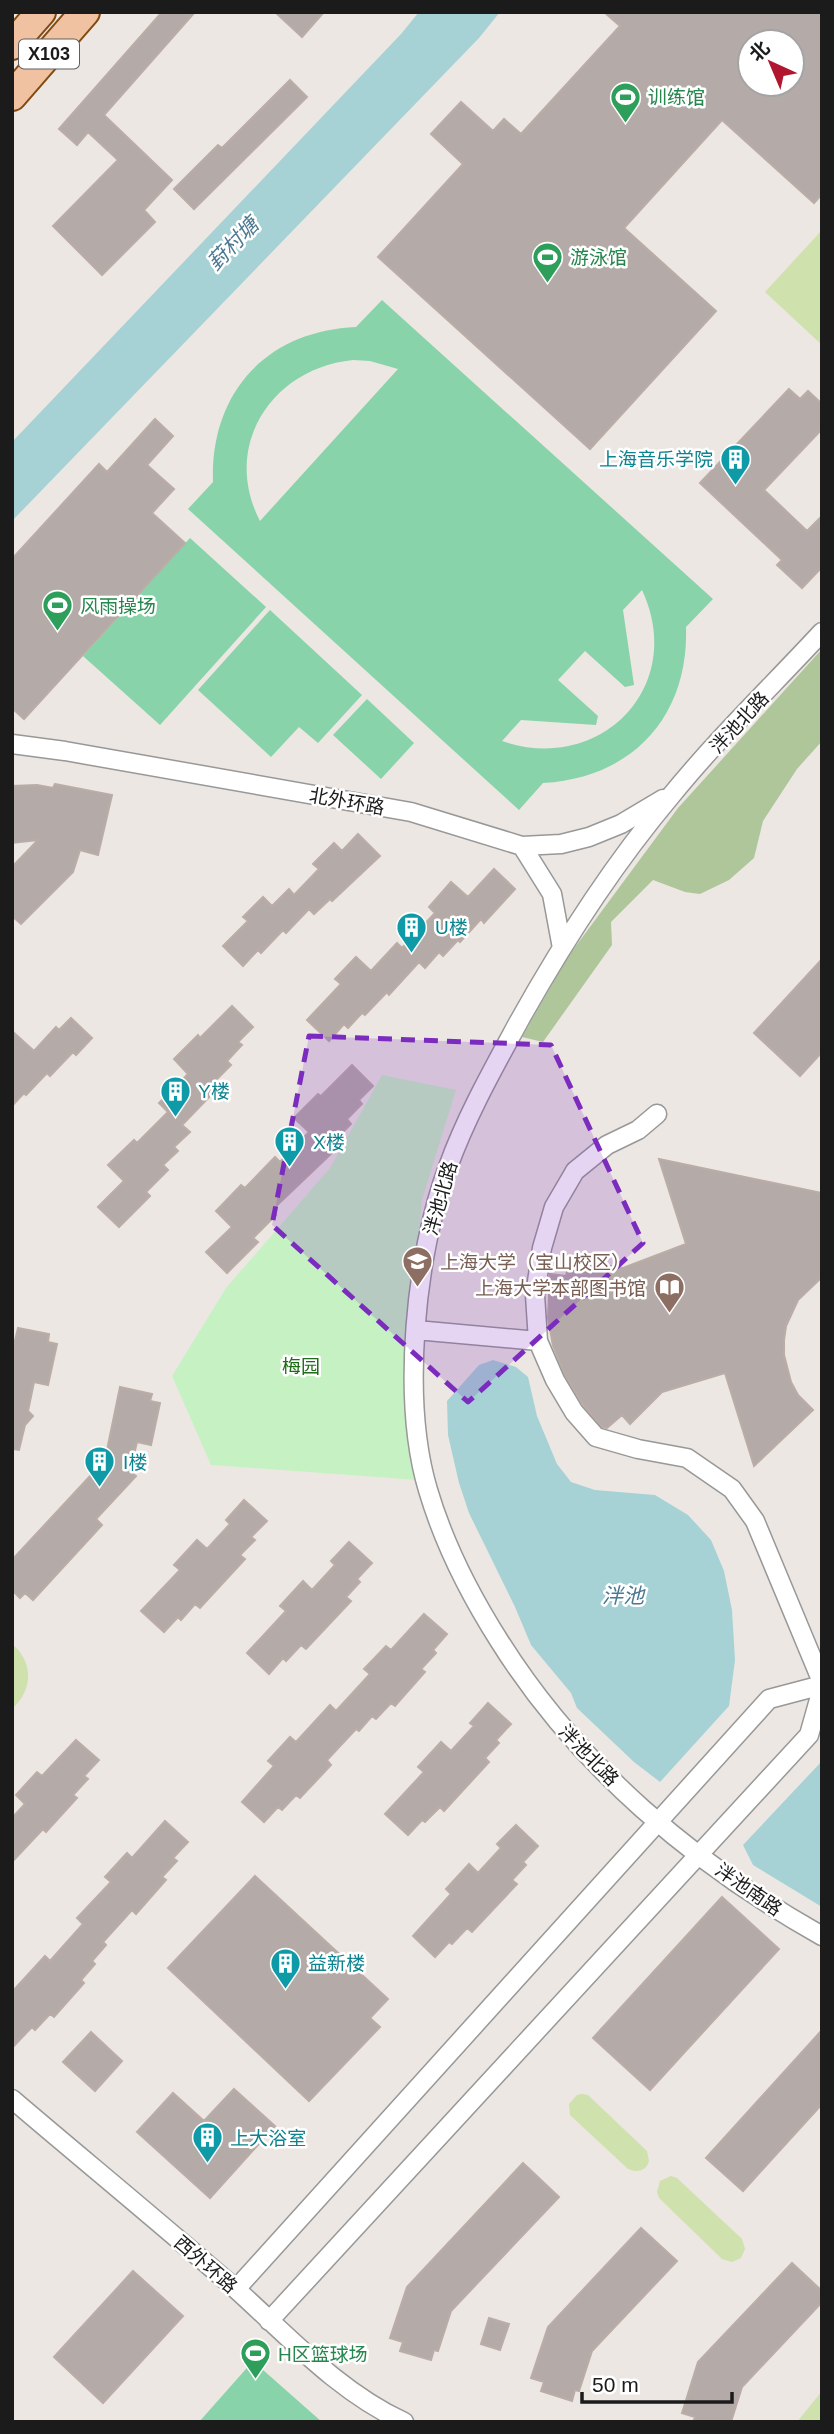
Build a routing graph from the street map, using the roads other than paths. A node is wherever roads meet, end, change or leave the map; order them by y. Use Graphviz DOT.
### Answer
graph roads {
  1 [pos="41,12"];
  2 [pos="85,12"];
  3 [pos="12,45"];
  4 [pos="12,96"];
  5 [pos="822,632"];
  6 [pos="12,744"];
  7 [pos="671,795"];
  8 [pos="522,846"];
  9 [pos="562,948"];
  10 [pos="657,1114"];
  11 [pos="416,1330"];
  12 [pos="538,1341"];
  13 [pos="822,1685"];
  14 [pos="659,1822"];
  15 [pos="679,1838"];
  16 [pos="699,1854"];
  17 [pos="822,1936"];
  18 [pos="12,2099"];
  19 [pos="236,2290"];
  20 [pos="269,2320"];
  21 [pos="404,2422"];
  1 -- 3 [label="main road, X103"];
  2 -- 4 [label="main road, X103"];
  5 -- 7 [label="street, 泮池北路"];
  6 -- 8 [label="street, 北外环路"];
  7 -- 8 [label="street, 北外环路"];
  7 -- 9 [label="street, 泮池北路"];
  8 -- 9 [label="street"];
  9 -- 11 [label="street, 泮池北路"];
  10 -- 12 [label="street"];
  11 -- 12 [label="street"];
  11 -- 14 [label="street, 泮池北路"];
  12 -- 13 [label="street"];
  13 -- 14 [label="street"];
  13 -- 16 [label="street"];
  14 -- 15 [label="street, 泮池北路"];
  14 -- 19 [label="street"];
  15 -- 16 [label="street, 泮池南路"];
  16 -- 17 [label="street, 泮池南路"];
  16 -- 20 [label="street"];
  18 -- 19 [label="street, 西外环路"];
  19 -- 20 [label="street, 西外环路"];
  20 -- 21 [label="street, 西外环路"];
}
